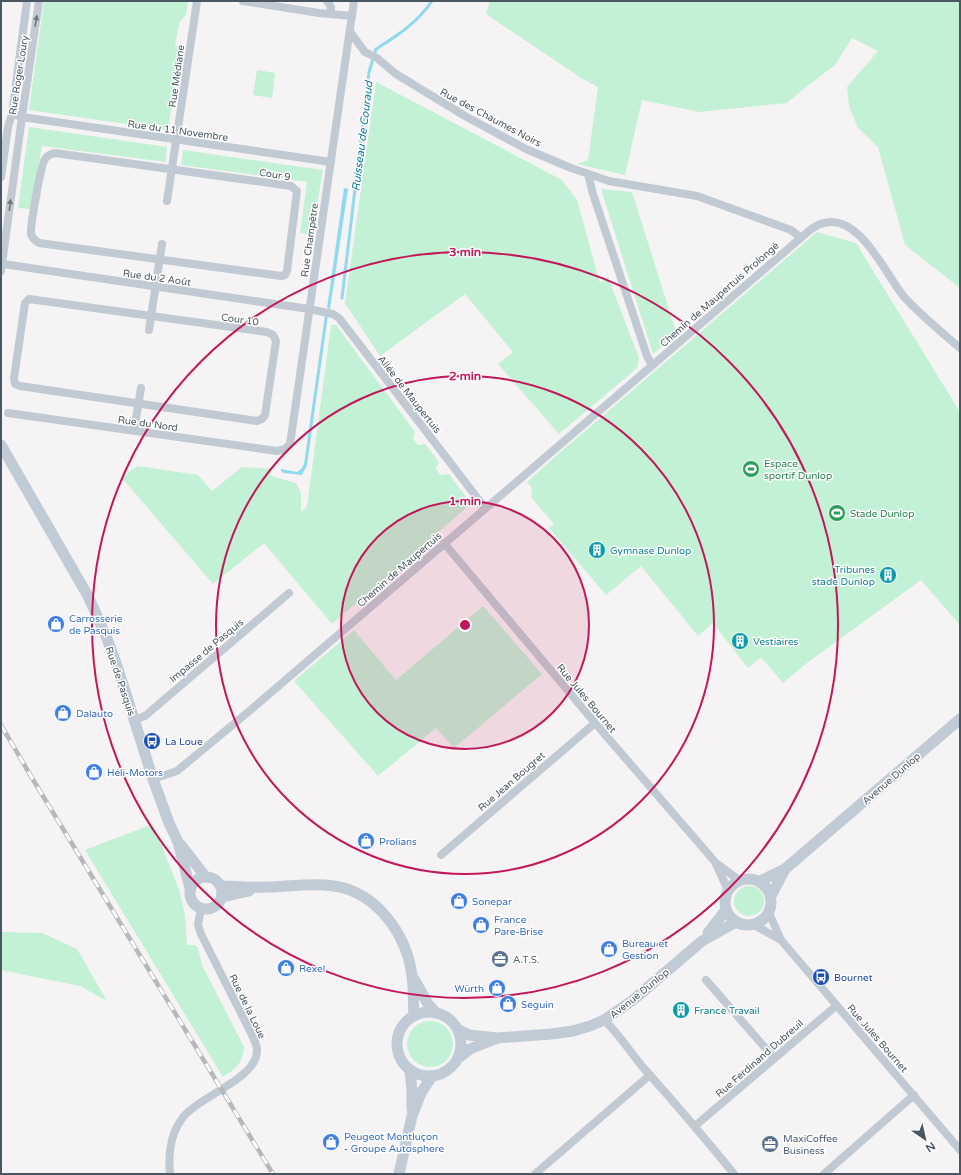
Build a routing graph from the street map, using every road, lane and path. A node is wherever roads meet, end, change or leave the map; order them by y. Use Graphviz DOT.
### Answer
graph roads {
  1 [pos="27,1"];
  2 [pos="39,1"];
  3 [pos="197,1"];
  4 [pos="243,1"];
  5 [pos="327,1"];
  6 [pos="354,1"];
  7 [pos="331,14"];
  8 [pos="352,16"];
  9 [pos="350,32"];
  10 [pos="12,114"];
  11 [pos="22,117"];
  12 [pos="176,140"];
  13 [pos="331,162"];
  14 [pos="172,169"];
  15 [pos="588,174"];
  16 [pos="1,177"];
  17 [pos="168,201"];
  18 [pos="800,237"];
  19 [pos="162,244"];
  20 [pos="160,260"];
  21 [pos="2,268"];
  22 [pos="156,286"];
  23 [pos="309,309"];
  24 [pos="151,316"];
  25 [pos="149,330"];
  26 [pos="960,348"];
  27 [pos="652,365"];
  28 [pos="141,388"];
  29 [pos="138,404"];
  30 [pos="8,413"];
  31 [pos="134,431"];
  32 [pos="1,445"];
  33 [pos="285,449"];
  34 [pos="485,508"];
  35 [pos="444,543"];
  36 [pos="289,593"];
  37 [pos="960,719"];
  38 [pos="134,720"];
  39 [pos="595,723"];
  40 [pos="153,779"];
  41 [pos="178,842"];
  42 [pos="441,855"];
  43 [pos="716,863"];
  44 [pos="785,869"];
  45 [pos="205,876"];
  46 [pos="740,880"];
  47 [pos="760,881"];
  48 [pos="190,888"];
  49 [pos="728,890"];
  50 [pos="222,891"];
  51 [pos="771,896"];
  52 [pos="201,908"];
  53 [pos="726,910"];
  54 [pos="769,913"];
  55 [pos="736,922"];
  56 [pos="754,925"];
  57 [pos="781,940"];
  58 [pos="702,941"];
  59 [pos="412,975"];
  60 [pos="706,980"];
  61 [pos="836,1006"];
  62 [pos="436,1013"];
  63 [pos="414,1016"];
  64 [pos="604,1020"];
  65 [pos="459,1030"];
  66 [pos="498,1038"];
  67 [pos="458,1058"];
  68 [pos="774,1058"];
  69 [pos="410,1070"];
  70 [pos="650,1075"];
  71 [pos="432,1076"];
  72 [pos="914,1095"];
  73 [pos="412,1116"];
  74 [pos="695,1126"];
  75 [pos="960,1150"];
  76 [pos="544,1170"];
  77 [pos="170,1174"];
  78 [pos="398,1174"];
  79 [pos="535,1174"];
  80 [pos="734,1174"];
  81 [pos="824,1174"];
  1 -- 10 [label="street, Rue Roger Loury"];
  11 -- 2 [label="street, Rue Roger Loury, one-way"];
  3 -- 12 [label="street, Rue Médiane"];
  4 -- 7 [label="street"];
  5 -- 7 [label="street"];
  6 -- 8 [label="street, Rue Champêtre"];
  7 -- 8 [label="street"];
  8 -- 9 [label="street, Rue Champêtre"];
  9 -- 13 [label="street, Rue Champêtre"];
  9 -- 15 [label="street, Rue des Chaumes Noirs"];
  10 -- 11 [label="street, Rue du 11 Novembre"];
  10 -- 16 [label="street, Rue Roger Loury"];
  11 -- 12 [label="street, Rue du 11 Novembre"];
  21 -- 11 [label="street, Rue Roger Loury, one-way"];
  12 -- 13 [label="street, Rue du 11 Novembre"];
  12 -- 14 [label="street, Rue Médiane"];
  13 -- 23 [label="street, Rue Champêtre"];
  14 -- 17 [label="street, Rue Médiane"];
  14 -- 20 [label="street, Cour 9"];
  14 -- 20 [label="street, Cour 9"];
  15 -- 18 [label="street, Rue des Chaumes Noirs"];
  15 -- 27 [label="street"];
  18 -- 26 [label="street, Chemin de Maupertuis Prolongé"];
  18 -- 27 [label="street, Chemin de Maupertuis Prolongé"];
  19 -- 20 [label="street"];
  20 -- 22 [label="street"];
  21 -- 22 [label="street, Rue du 2 Août"];
  22 -- 23 [label="street, Rue du 2 Août"];
  22 -- 24 [label="street"];
  23 -- 33 [label="street, Rue Champêtre"];
  23 -- 34 [label="street, Allée de Maupertuis"];
  24 -- 25 [label="street"];
  24 -- 29 [label="street, Cour 10"];
  24 -- 29 [label="street, Cour 10"];
  27 -- 34 [label="street, Chemin de Maupertuis"];
  28 -- 29 [label="street"];
  29 -- 31 [label="street"];
  30 -- 31 [label="street, Rue du Nord"];
  31 -- 33 [label="street, Rue du Nord"];
  32 -- 38 [label="main road, Rue de Pasquis"];
  34 -- 35 [label="street, Chemin de Maupertuis"];
  35 -- 39 [label="street, Rue Jules Bournet"];
  35 -- 40 [label="street, Chemin de Maupertuis"];
  36 -- 38 [label="street, Impasse de Pasquis"];
  37 -- 44 [label="main road, Avenue Dunlop"];
  38 -- 40 [label="main road, Rue de Pasquis"];
  39 -- 42 [label="street, Rue Jean Bougret"];
  39 -- 43 [label="street, Rue Jules Bournet"];
  40 -- 41 [label="main road, Rue de Pasquis"];
  41 -- 45 [label="main road, Rue de Pasquis"];
  41 -- 48 [label="main road, Rue de Pasquis"];
  43 -- 46 [label="street, Rue Jules Bournet"];
  43 -- 49 [label="street, Rue Jules Bournet"];
  44 -- 47 [label="main road, Avenue Dunlop"];
  44 -- 51 [label="main road, Avenue Dunlop"];
  45 -- 48 [label="main road"];
  45 -- 50 [label="main road"];
  46 -- 47 [label="main road"];
  46 -- 49 [label="main road"];
  47 -- 51 [label="main road"];
  48 -- 52 [label="main road"];
  49 -- 53 [label="main road"];
  50 -- 52 [label="main road"];
  50 -- 59 [label="main road"];
  51 -- 54 [label="main road"];
  52 -- 77 [label="street, Rue de la Loue"];
  53 -- 55 [label="main road"];
  53 -- 58 [label="main road, Avenue Dunlop"];
  54 -- 56 [label="main road"];
  54 -- 57 [label="street, Rue Jules Bournet"];
  55 -- 56 [label="main road"];
  55 -- 58 [label="main road, Avenue Dunlop"];
  56 -- 57 [label="street, Rue Jules Bournet"];
  57 -- 61 [label="street, Rue Jules Bournet"];
  58 -- 64 [label="main road, Avenue Dunlop"];
  59 -- 62 [label="main road"];
  59 -- 63 [label="main road"];
  60 -- 68 [label="street"];
  61 -- 68 [label="street, Rue Ferdinand Dubreuil"];
  61 -- 72 [label="street, Rue Jules Bournet"];
  62 -- 63 [label="main road"];
  62 -- 65 [label="main road"];
  63 -- 69 [label="main road"];
  64 -- 66 [label="main road, Avenue Dunlop"];
  64 -- 70 [label="street"];
  65 -- 66 [label="main road, Avenue Dunlop"];
  65 -- 67 [label="main road"];
  66 -- 67 [label="main road, Avenue Dunlop"];
  67 -- 71 [label="main road"];
  68 -- 74 [label="street, Rue Ferdinand Dubreuil"];
  69 -- 71 [label="main road"];
  69 -- 73 [label="main road"];
  70 -- 74 [label="street"];
  70 -- 76 [label="street"];
  71 -- 73 [label="main road"];
  72 -- 75 [label="street, Rue Jules Bournet"];
  72 -- 81 [label="street"];
  73 -- 78 [label="main road"];
  74 -- 80 [label="street"];
  76 -- 79 [label="street"];
}
